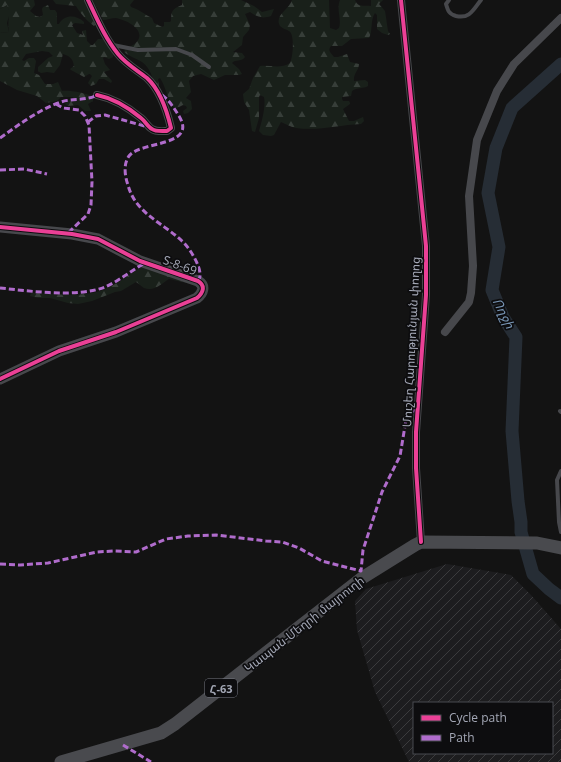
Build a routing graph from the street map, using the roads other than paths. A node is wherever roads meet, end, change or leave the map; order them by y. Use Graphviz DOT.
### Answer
graph roads {
  1 [pos="88,0"];
  2 [pos="401,0"];
  3 [pos="449,0"];
  4 [pos="481,0"];
  5 [pos="561,18"];
  6 [pos="111,45"];
  7 [pos="209,67"];
  8 [pos="97,95"];
  9 [pos="0,226"];
  10 [pos="445,332"];
  11 [pos="0,379"];
  12 [pos="561,471"];
  13 [pos="561,532"];
  14 [pos="421,542"];
  15 [pos="561,548"];
  16 [pos="61,762"];
  1 -- 6 [label="street"];
  2 -- 14 [label="street, Մուշեղ Հարությունյան փողոց"];
  3 -- 4 [label="lane"];
  5 -- 10 [label="street"];
  6 -- 7 [label="lane"];
  6 -- 8 [label="street"];
  9 -- 11 [label="street, Տ-8-69 / Տ-8-69"];
  12 -- 13 [label="lane"];
  14 -- 15 [label="main road"];
  14 -- 16 [label="main road, Կապան-Մեղրի մայրուղի / Հ-63"];
}
